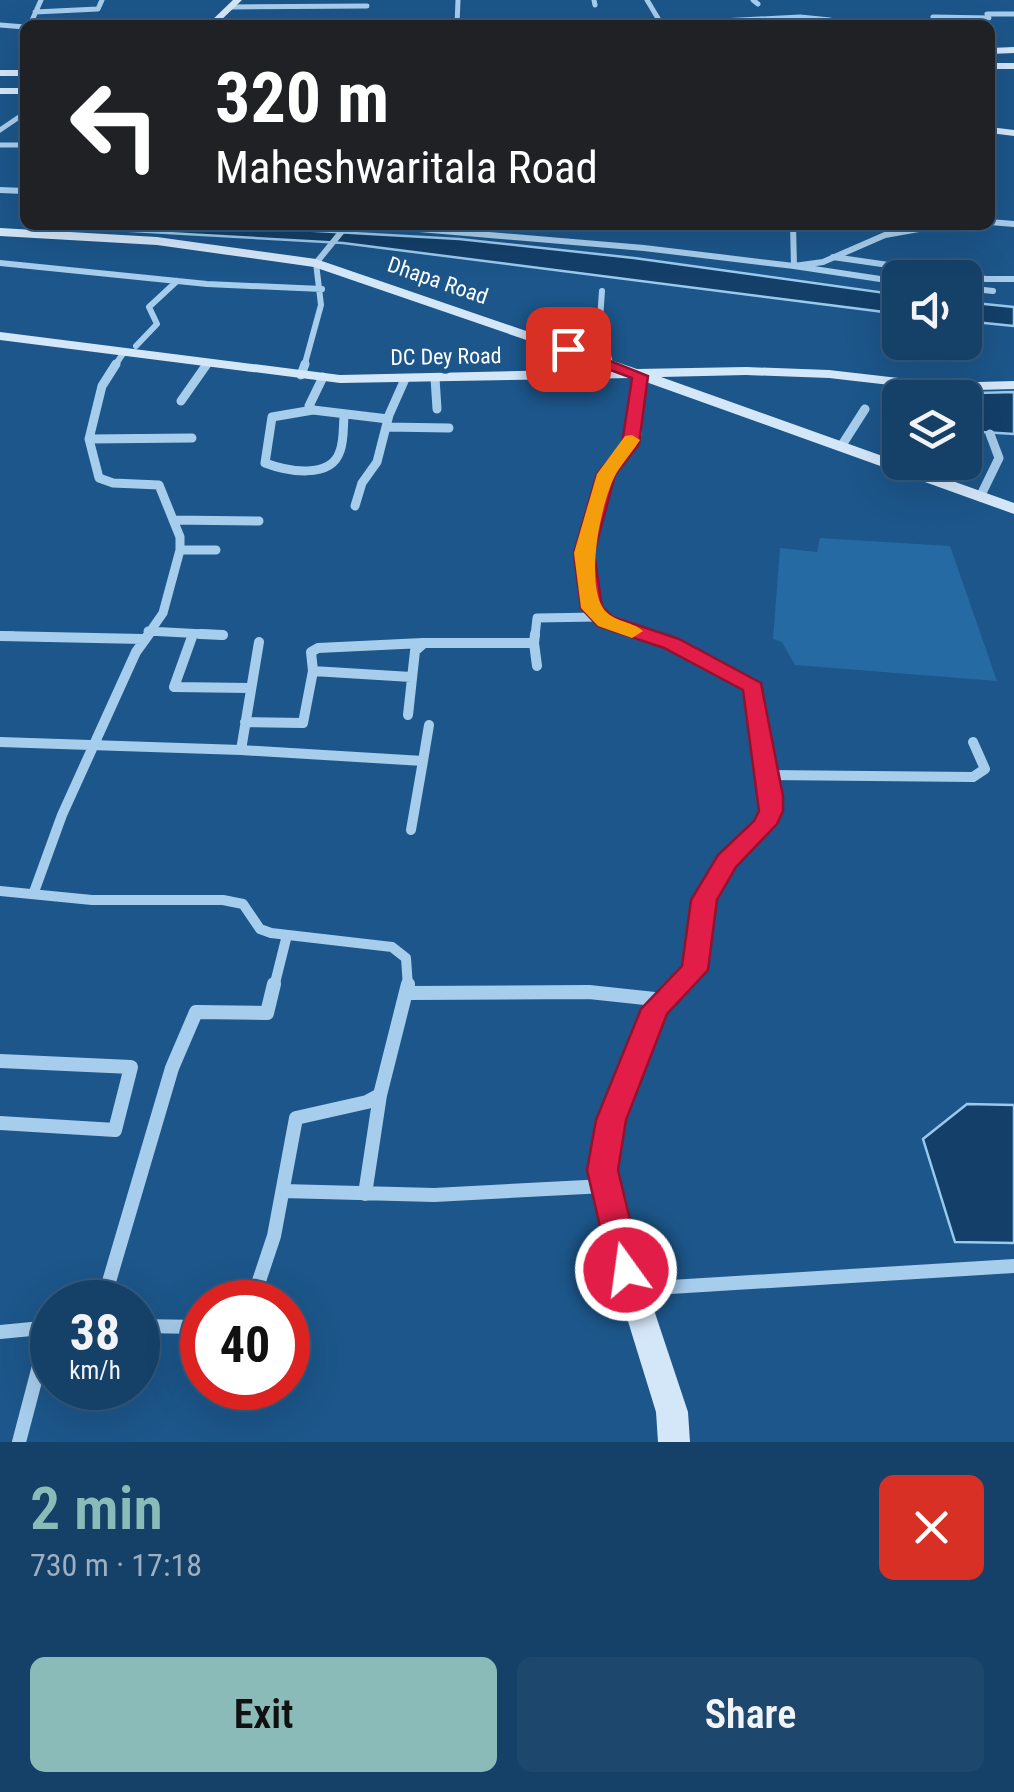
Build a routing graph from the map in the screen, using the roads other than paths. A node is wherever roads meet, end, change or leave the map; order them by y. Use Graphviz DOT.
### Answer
graph roads {
  1 [pos="41,0"];
  2 [pos="102,0"];
  3 [pos="234,4"];
  4 [pos="308,6"];
  5 [pos="366,6"];
  6 [pos="35,12"];
  7 [pos="1014,14"];
  8 [pos="309,18"];
  9 [pos="746,19"];
  10 [pos="31,20"];
  11 [pos="732,20"];
  12 [pos="766,20"];
  13 [pos="934,20"];
  14 [pos="343,230"];
  15 [pos="443,230"];
  16 [pos="793,230"];
  17 [pos="917,230"];
  18 [pos="4,235"];
  19 [pos="832,257"];
  20 [pos="0,262"];
  21 [pos="316,263"];
  22 [pos="794,266"];
  23 [pos="882,279"];
  24 [pos="1014,279"];
  25 [pos="177,281"];
  26 [pos="322,289"];
  27 [pos="982,290"];
  28 [pos="602,291"];
  29 [pos="993,291"];
  30 [pos="0,336"];
  31 [pos="130,349"];
  32 [pos="208,363"];
  33 [pos="610,364"];
  34 [pos="301,375"];
  35 [pos="640,376"];
  36 [pos="323,377"];
  37 [pos="435,378"];
  38 [pos="405,379"];
  39 [pos="1014,385"];
  40 [pos="182,401"];
  41 [pos="865,409"];
  42 [pos="313,410"];
  43 [pos="437,410"];
  44 [pos="344,417"];
  45 [pos="387,423"];
  46 [pos="449,428"];
  47 [pos="990,434"];
  48 [pos="192,438"];
  49 [pos="89,439"];
  50 [pos="842,446"];
  51 [pos="980,497"];
  52 [pos="355,506"];
  53 [pos="1014,509"];
  54 [pos="172,520"];
  55 [pos="260,521"];
  56 [pos="180,550"];
  57 [pos="216,550"];
  58 [pos="598,617"];
  59 [pos="193,633"];
  60 [pos="146,635"];
  61 [pos="223,635"];
  62 [pos="0,636"];
  63 [pos="259,642"];
  64 [pos="534,642"];
  65 [pos="424,644"];
  66 [pos="537,666"];
  67 [pos="313,671"];
  68 [pos="410,677"];
  69 [pos="250,688"];
  70 [pos="408,715"];
  71 [pos="245,722"];
  72 [pos="429,726"];
  73 [pos="0,742"];
  74 [pos="973,742"];
  75 [pos="94,746"];
  76 [pos="241,750"];
  77 [pos="423,762"];
  78 [pos="768,775"];
  79 [pos="411,830"];
  80 [pos="0,891"];
  81 [pos="34,892"];
  82 [pos="287,934"];
  83 [pos="408,993"];
  84 [pos="664,1000"];
  85 [pos="0,1061"];
  86 [pos="380,1095"];
  87 [pos="0,1123"];
  88 [pos="606,1186"];
  89 [pos="283,1192"];
  90 [pos="365,1194"];
  91 [pos="1014,1266"];
  92 [pos="109,1280"];
  93 [pos="258,1280"];
  94 [pos="632,1289"];
  95 [pos="30,1329"];
  96 [pos="0,1332"];
  97 [pos="30,1402"];
  98 [pos="19,1442"];
  99 [pos="674,1442"];
  1 -- 6 [label="street"];
  2 -- 6 [label="street"];
  3 -- 4 [label="street"];
  4 -- 5 [label="street"];
  4 -- 8 [label="street"];
  6 -- 10 [label="street"];
  7 -- 13 [label="street"];
  9 -- 11 [label="street"];
  9 -- 12 [label="street"];
  14 -- 21 [label="street"];
  15 -- 22 [label="street"];
  16 -- 22 [label="street"];
  17 -- 19 [label="street"];
  18 -- 21 [label="street, Dhapa Road"];
  19 -- 22 [label="street"];
  19 -- 24 [label="street"];
  20 -- 25 [label="street"];
  21 -- 26 [label="street"];
  21 -- 33 [label="street, Dhapa Road"];
  22 -- 23 [label="street"];
  25 -- 26 [label="street"];
  25 -- 31 [label="street"];
  26 -- 34 [label="street"];
  27 -- 29 [label="street"];
  28 -- 33 [label="street"];
  30 -- 31 [label="street, DC Dey Road"];
  31 -- 32 [label="street, DC Dey Road"];
  31 -- 49 [label="street"];
  32 -- 34 [label="street, DC Dey Road"];
  32 -- 40 [label="street"];
  33 -- 35 [label="street, Dhapa Road"];
  34 -- 36 [label="street, DC Dey Road"];
  35 -- 37 [label="street, DC Dey Road"];
  35 -- 39 [label="street, DC Dey Road"];
  35 -- 50 [label="street, Dhapa Road"];
  35 -- 58 [label="street"];
  36 -- 38 [label="street, DC Dey Road"];
  36 -- 42 [label="street"];
  37 -- 38 [label="street, DC Dey Road"];
  37 -- 43 [label="street"];
  38 -- 45 [label="street"];
  41 -- 50 [label="street"];
  42 -- 44 [label="street"];
  42 -- 44 [label="street"];
  44 -- 45 [label="street"];
  45 -- 46 [label="street"];
  45 -- 52 [label="street"];
  47 -- 51 [label="street"];
  48 -- 49 [label="street"];
  49 -- 54 [label="street"];
  50 -- 51 [label="street, Dhapa Road"];
  51 -- 53 [label="street, Dhapa Road"];
  54 -- 55 [label="street"];
  54 -- 56 [label="street"];
  56 -- 57 [label="street"];
  56 -- 60 [label="street"];
  58 -- 64 [label="street"];
  58 -- 78 [label="street"];
  59 -- 60 [label="street"];
  59 -- 61 [label="street"];
  59 -- 69 [label="street"];
  60 -- 62 [label="street"];
  60 -- 75 [label="street"];
  63 -- 69 [label="street"];
  64 -- 65 [label="street"];
  64 -- 66 [label="street"];
  65 -- 67 [label="street"];
  65 -- 68 [label="street"];
  67 -- 68 [label="street"];
  67 -- 71 [label="street"];
  68 -- 70 [label="street"];
  69 -- 71 [label="street"];
  71 -- 76 [label="street"];
  72 -- 77 [label="street"];
  73 -- 75 [label="street"];
  74 -- 78 [label="street"];
  75 -- 76 [label="street"];
  75 -- 81 [label="street"];
  76 -- 77 [label="street"];
  77 -- 79 [label="street"];
  78 -- 84 [label="street"];
  80 -- 81 [label="street"];
  81 -- 82 [label="street"];
  82 -- 83 [label="street"];
  82 -- 92 [label="street"];
  83 -- 84 [label="street"];
  83 -- 86 [label="street"];
  84 -- 88 [label="street"];
  85 -- 87 [label="street"];
  86 -- 89 [label="street"];
  86 -- 90 [label="street"];
  88 -- 90 [label="street"];
  88 -- 94 [label="street"];
  89 -- 90 [label="street"];
  89 -- 93 [label="street"];
  91 -- 94 [label="street"];
  94 -- 99 [label="street"];
  95 -- 96 [label="street"];
  97 -- 98 [label="street"];
}
